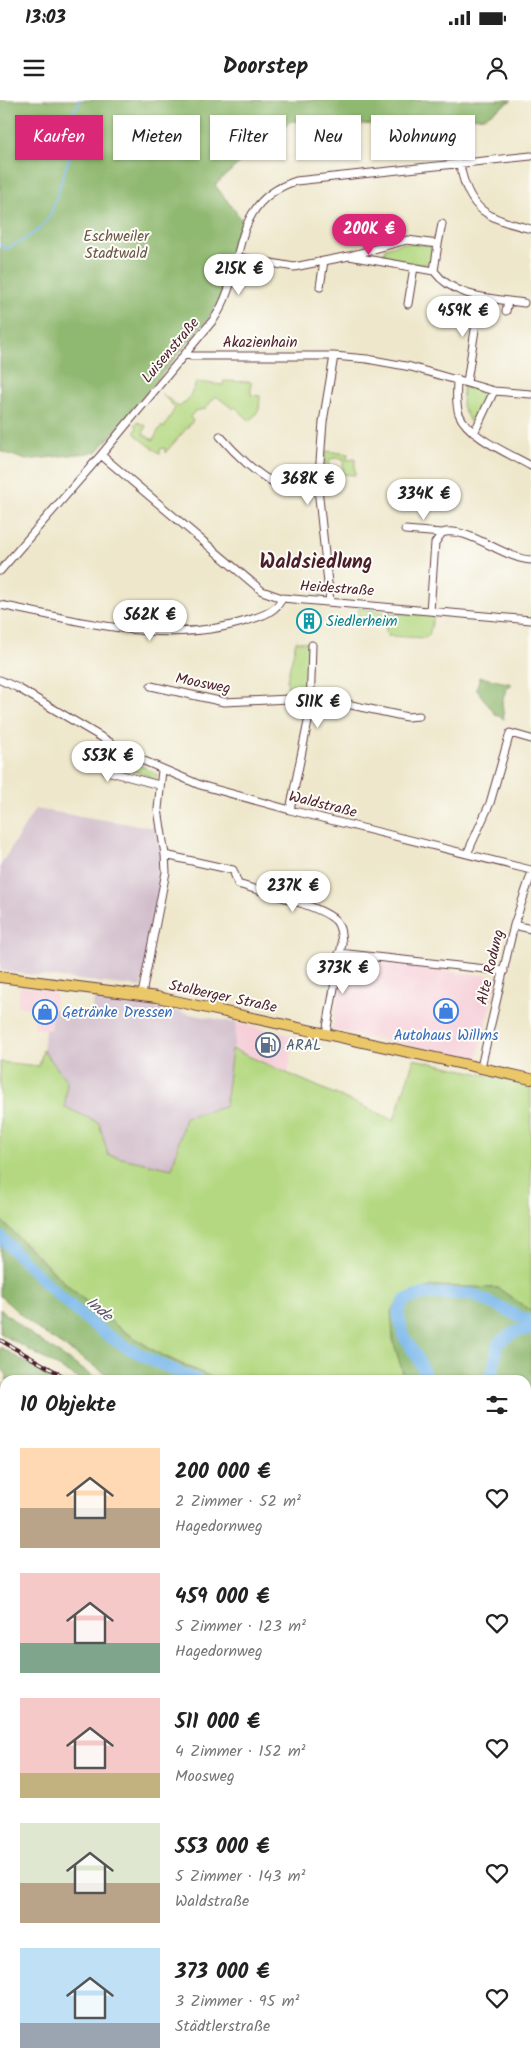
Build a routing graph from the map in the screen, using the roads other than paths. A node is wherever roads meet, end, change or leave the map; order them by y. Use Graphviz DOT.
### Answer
graph roads {
  1 [pos="531,156"];
  2 [pos="460,165"];
  3 [pos="442,224"];
  4 [pos="531,229"];
  5 [pos="438,244"];
  6 [pos="382,247"];
  7 [pos="349,256"];
  8 [pos="237,257"];
  9 [pos="324,261"];
  10 [pos="384,262"];
  11 [pos="414,267"];
  12 [pos="434,271"];
  13 [pos="320,287"];
  14 [pos="480,297"];
  15 [pos="508,301"];
  16 [pos="524,303"];
  17 [pos="408,304"];
  18 [pos="506,311"];
  19 [pos="185,354"];
  20 [pos="334,356"];
  21 [pos="457,379"];
  22 [pos="467,382"];
  23 [pos="494,391"];
  24 [pos="531,394"];
  25 [pos="474,432"];
  26 [pos="220,436"];
  27 [pos="101,455"];
  28 [pos="531,466"];
  29 [pos="318,488"];
  30 [pos="405,530"];
  31 [pos="442,533"];
  32 [pos="531,560"];
  33 [pos="0,571"];
  34 [pos="282,598"];
  35 [pos="330,602"];
  36 [pos="0,606"];
  37 [pos="430,610"];
  38 [pos="531,620"];
  39 [pos="312,645"];
  40 [pos="0,680"];
  41 [pos="151,686"];
  42 [pos="310,698"];
  43 [pos="419,716"];
  44 [pos="531,739"];
  45 [pos="115,746"];
  46 [pos="162,770"];
  47 [pos="159,785"];
  48 [pos="290,810"];
  49 [pos="468,854"];
  50 [pos="165,855"];
  51 [pos="531,870"];
  52 [pos="531,875"];
  53 [pos="514,925"];
  54 [pos="531,929"];
  55 [pos="339,953"];
  56 [pos="504,971"];
  57 [pos="0,977"];
  58 [pos="142,994"];
  59 [pos="326,1033"];
  60 [pos="481,1067"];
  61 [pos="531,1079"];
  1 -- 2 [label="street, Luisenstraße"];
  2 -- 4 [label="street"];
  2 -- 8 [label="street, Luisenstraße"];
  3 -- 5 [label="street"];
  5 -- 6 [label="street"];
  5 -- 12 [label="street"];
  6 -- 7 [label="street"];
  6 -- 10 [label="street"];
  7 -- 9 [label="street"];
  7 -- 10 [label="street"];
  8 -- 9 [label="street"];
  8 -- 19 [label="street, Luisenstraße"];
  9 -- 13 [label="street"];
  10 -- 11 [label="street"];
  11 -- 12 [label="street"];
  11 -- 17 [label="street"];
  12 -- 14 [label="street"];
  14 -- 15 [label="street"];
  14 -- 22 [label="street"];
  15 -- 16 [label="street"];
  15 -- 18 [label="street"];
  19 -- 20 [label="street, Akazienhain"];
  19 -- 27 [label="street, Luisenstraße"];
  20 -- 21 [label="street, Akazienhain"];
  20 -- 29 [label="street"];
  21 -- 22 [label="street, Akazienhain"];
  21 -- 25 [label="street"];
  22 -- 23 [label="street, Akazienhain"];
  23 -- 24 [label="street, Akazienhain"];
  23 -- 25 [label="street"];
  25 -- 28 [label="street"];
  26 -- 29 [label="street"];
  27 -- 33 [label="street, Luisenstraße"];
  27 -- 34 [label="street, Heidestraße"];
  29 -- 35 [label="street"];
  30 -- 31 [label="street"];
  31 -- 32 [label="street"];
  31 -- 37 [label="street"];
  34 -- 35 [label="street, Heidestraße"];
  34 -- 36 [label="street"];
  35 -- 37 [label="street, Heidestraße"];
  37 -- 38 [label="street, Heidestraße"];
  39 -- 42 [label="street"];
  40 -- 45 [label="street, Waldstraße"];
  41 -- 42 [label="street, Moosweg"];
  42 -- 43 [label="street, Moosweg"];
  42 -- 48 [label="street"];
  44 -- 49 [label="street"];
  45 -- 46 [label="street, Waldstraße"];
  45 -- 47 [label="street"];
  46 -- 47 [label="street"];
  46 -- 48 [label="street, Waldstraße"];
  47 -- 50 [label="street"];
  48 -- 49 [label="street, Waldstraße"];
  49 -- 51 [label="street, Waldstraße"];
  50 -- 55 [label="street"];
  50 -- 58 [label="street"];
  52 -- 53 [label="street, Alte Rodung"];
  53 -- 54 [label="street"];
  53 -- 56 [label="street, Alte Rodung"];
  55 -- 56 [label="street"];
  55 -- 59 [label="street"];
  56 -- 60 [label="street, Alte Rodung"];
  57 -- 58 [label="main road, Stolberger Straße"];
  58 -- 59 [label="main road, Stolberger Straße"];
  59 -- 60 [label="main road, Stolberger Straße"];
  60 -- 61 [label="main road, Stolberger Straße"];
}
